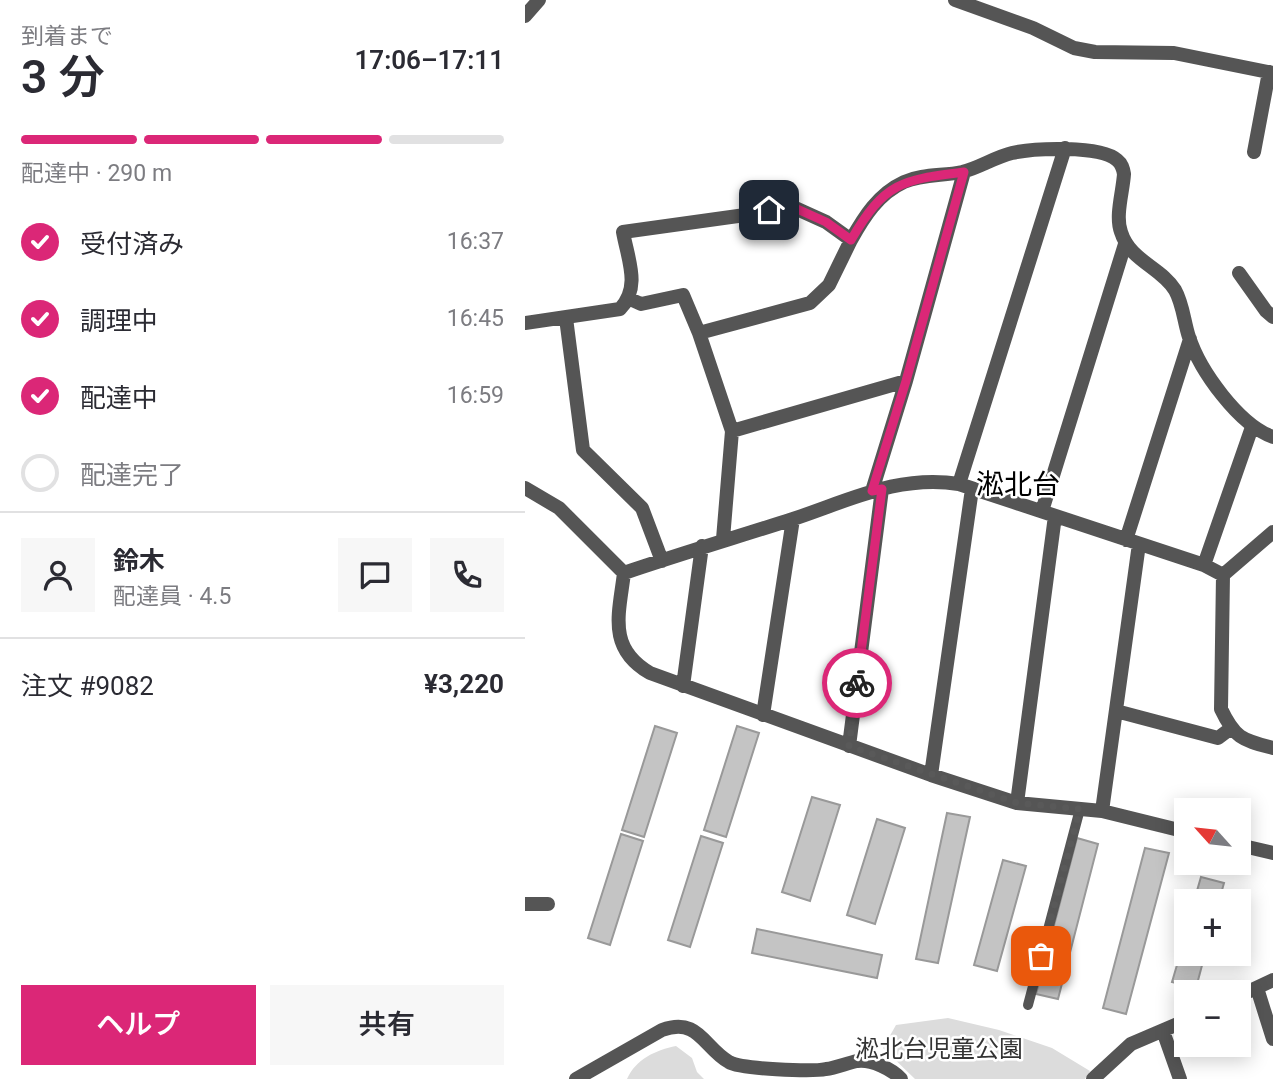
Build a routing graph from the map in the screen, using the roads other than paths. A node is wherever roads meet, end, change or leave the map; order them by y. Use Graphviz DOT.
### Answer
graph roads {
  1 [pos="539,0"];
  2 [pos="955,0"];
  3 [pos="525,16"];
  4 [pos="1271,73"];
  5 [pos="1065,148"];
  6 [pos="1254,152"];
  7 [pos="964,172"];
  8 [pos="851,240"];
  9 [pos="1125,244"];
  10 [pos="1239,273"];
  11 [pos="629,299"];
  12 [pos="1273,317"];
  13 [pos="566,318"];
  14 [pos="525,323"];
  15 [pos="699,333"];
  16 [pos="1190,339"];
  17 [pos="906,381"];
  18 [pos="1252,427"];
  19 [pos="732,431"];
  20 [pos="1273,438"];
  21 [pos="966,486"];
  22 [pos="525,488"];
  23 [pos="877,490"];
  24 [pos="1049,514"];
  25 [pos="793,519"];
  26 [pos="1273,532"];
  27 [pos="723,539"];
  28 [pos="1133,542"];
  29 [pos="702,547"];
  30 [pos="662,561"];
  31 [pos="1204,565"];
  32 [pos="624,573"];
  33 [pos="1223,575"];
  34 [pos="683,686"];
  35 [pos="1116,711"];
  36 [pos="762,715"];
  37 [pos="1230,729"];
  38 [pos="849,746"];
  39 [pos="1273,748"];
  40 [pos="930,775"];
  41 [pos="1017,803"];
  42 [pos="1080,809"];
  43 [pos="1102,811"];
  44 [pos="1174,829"];
  45 [pos="1251,848"];
  46 [pos="1273,853"];
  47 [pos="525,904"];
  48 [pos="548,904"];
  49 [pos="1273,980"];
  50 [pos="1257,988"];
  51 [pos="1251,991"];
  52 [pos="1028,1005"];
  53 [pos="1174,1026"];
  54 [pos="1163,1031"];
  55 [pos="1273,1039"];
  56 [pos="576,1079"];
  57 [pos="901,1079"];
  58 [pos="1093,1079"];
  59 [pos="1180,1079"];
  1 -- 3 [label="street"];
  2 -- 4 [label="street"];
  4 -- 6 [label="street"];
  5 -- 7 [label="street"];
  5 -- 9 [label="street"];
  5 -- 21 [label="street"];
  7 -- 8 [label="street"];
  7 -- 17 [label="street"];
  8 -- 11 [label="street"];
  8 -- 15 [label="street"];
  9 -- 16 [label="street"];
  9 -- 24 [label="street"];
  10 -- 12 [label="street"];
  11 -- 13 [label="street"];
  11 -- 15 [label="street"];
  13 -- 14 [label="street"];
  13 -- 30 [label="street"];
  15 -- 19 [label="street"];
  16 -- 18 [label="street"];
  16 -- 28 [label="street"];
  17 -- 19 [label="street"];
  17 -- 23 [label="street"];
  18 -- 20 [label="street"];
  18 -- 31 [label="street"];
  19 -- 27 [label="street"];
  21 -- 23 [label="street"];
  21 -- 24 [label="street"];
  21 -- 40 [label="street"];
  22 -- 32 [label="street"];
  23 -- 25 [label="street"];
  23 -- 38 [label="street"];
  24 -- 28 [label="street"];
  24 -- 41 [label="street"];
  25 -- 27 [label="street"];
  25 -- 36 [label="street"];
  26 -- 33 [label="street"];
  27 -- 29 [label="street"];
  28 -- 31 [label="street"];
  28 -- 35 [label="street"];
  29 -- 30 [label="street"];
  29 -- 34 [label="street"];
  30 -- 32 [label="street"];
  31 -- 33 [label="street"];
  32 -- 34 [label="street"];
  33 -- 37 [label="street"];
  34 -- 36 [label="street"];
  35 -- 37 [label="street"];
  35 -- 43 [label="street"];
  36 -- 38 [label="street"];
  37 -- 39 [label="street"];
  38 -- 40 [label="street"];
  40 -- 41 [label="street"];
  41 -- 42 [label="street"];
  42 -- 43 [label="street"];
  42 -- 52 [label="lane"];
  43 -- 44 [label="street"];
  45 -- 46 [label="street"];
  47 -- 48 [label="street"];
  49 -- 50 [label="street"];
  50 -- 51 [label="street"];
  50 -- 55 [label="street"];
  53 -- 54 [label="street"];
  54 -- 58 [label="street"];
  54 -- 59 [label="street"];
  56 -- 57 [label="street"];
}
